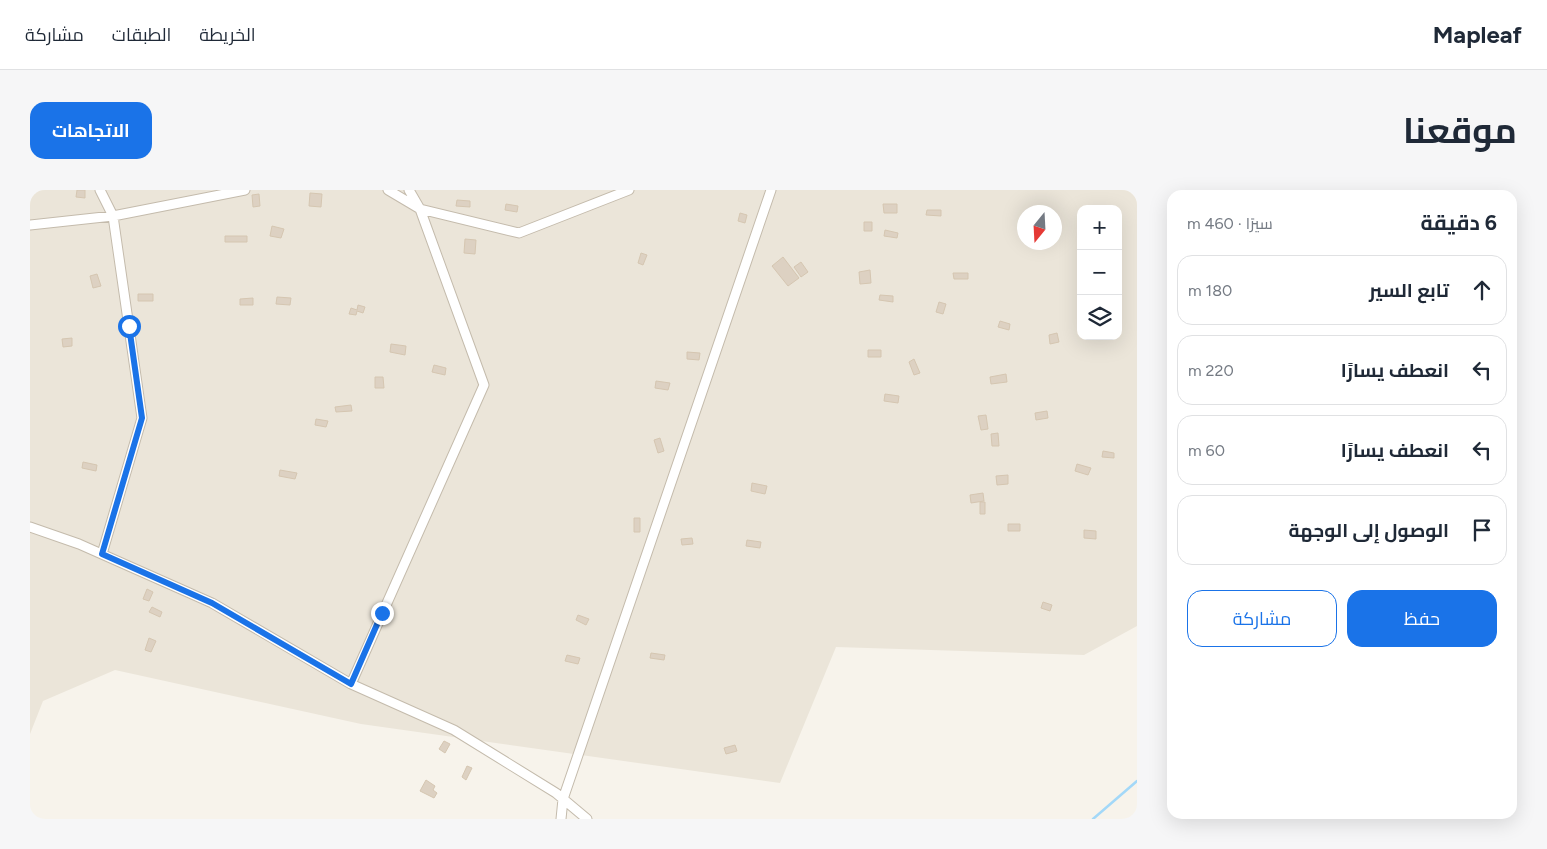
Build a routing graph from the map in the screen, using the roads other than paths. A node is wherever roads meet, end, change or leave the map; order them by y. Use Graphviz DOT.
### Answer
graph roads {
  1 [pos="100,190"];
  2 [pos="245,190"];
  3 [pos="388,190"];
  4 [pos="409,190"];
  5 [pos="629,190"];
  6 [pos="771,190"];
  7 [pos="420,209"];
  8 [pos="113,216"];
  9 [pos="30,224"];
  10 [pos="30,527"];
  11 [pos="102,554"];
  12 [pos="351,684"];
  13 [pos="563,799"];
  14 [pos="561,819"];
  15 [pos="587,819"];
  1 -- 8 [label="street"];
  2 -- 8 [label="street"];
  3 -- 7 [label="street"];
  4 -- 7 [label="street"];
  5 -- 7 [label="street"];
  6 -- 13 [label="street"];
  7 -- 12 [label="street"];
  8 -- 9 [label="street"];
  8 -- 11 [label="street"];
  10 -- 11 [label="street"];
  11 -- 12 [label="street"];
  12 -- 13 [label="street"];
  13 -- 14 [label="street"];
  13 -- 15 [label="street"];
}
